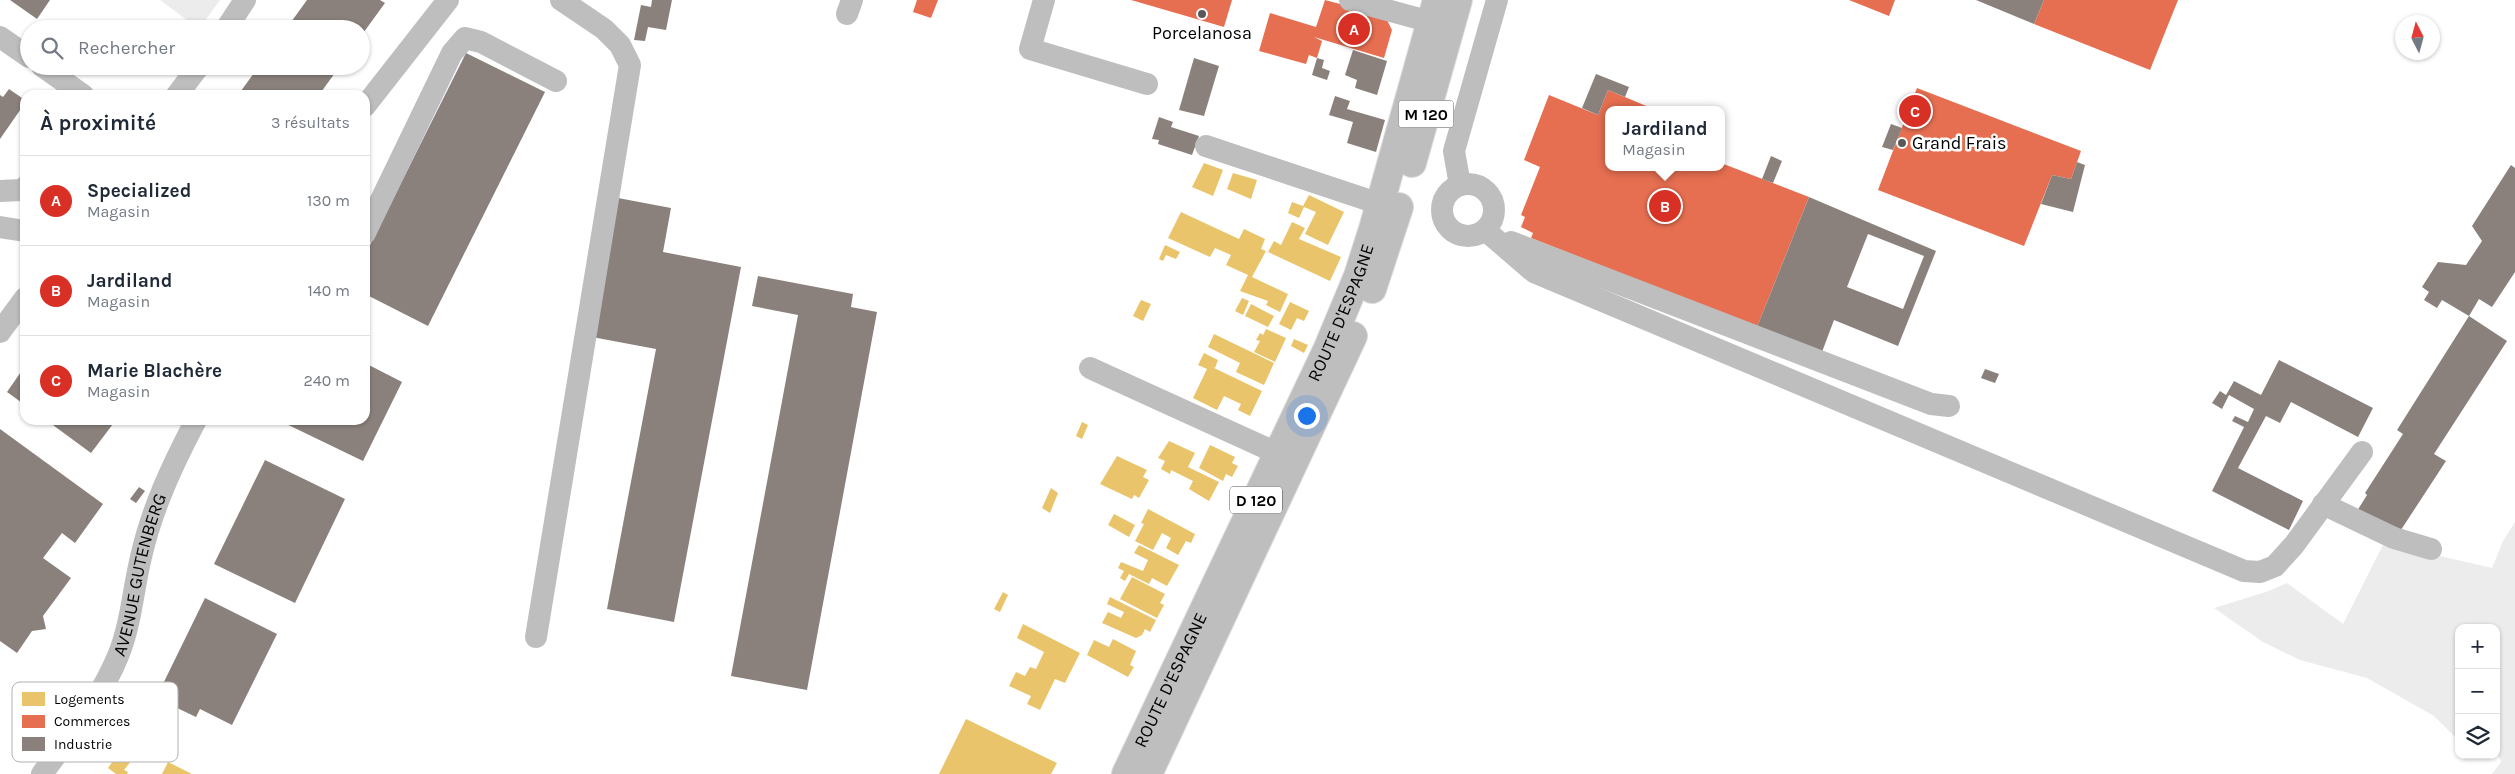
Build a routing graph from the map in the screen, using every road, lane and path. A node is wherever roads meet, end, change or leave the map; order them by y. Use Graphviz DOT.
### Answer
graph roads {
  1 [pos="245,0"];
  2 [pos="448,0"];
  3 [pos="561,0"];
  4 [pos="1044,0"];
  5 [pos="1350,0"];
  6 [pos="1458,0"];
  7 [pos="1497,0"];
  8 [pos="1434,11"];
  9 [pos="232,20"];
  10 [pos="0,37"];
  11 [pos="20,51"];
  12 [pos="55,75"];
  13 [pos="192,75"];
  14 [pos="556,81"];
  15 [pos="1147,84"];
  16 [pos="76,90"];
  17 [pos="181,90"];
  18 [pos="370,100"];
  19 [pos="1206,146"];
  20 [pos="1460,185"];
  21 [pos="20,190"];
  22 [pos="0,191"];
  23 [pos="1383,218"];
  24 [pos="370,224"];
  25 [pos="0,228"];
  26 [pos="20,230"];
  27 [pos="1485,230"];
  28 [pos="20,305"];
  29 [pos="0,332"];
  30 [pos="1090,368"];
  31 [pos="1949,406"];
  32 [pos="194,425"];
  33 [pos="2362,452"];
  34 [pos="1287,458"];
  35 [pos="2323,504"];
  36 [pos="2431,549"];
  37 [pos="536,637"];
  38 [pos="104,682"];
  39 [pos="51,762"];
  40 [pos="42,774"];
  41 [pos="1126,774"];
  42 [pos="1148,774"];
  1 -- 9 [label="street"];
  2 -- 18 [label="street"];
  3 -- 37 [label="street"];
  4 -- 15 [label="street"];
  5 -- 8 [label="street"];
  6 -- 23 [label="main road, ROUTE D'ESPAGNE / M 120"];
  7 -- 20 [label="street"];
  8 -- 23 [label="main road, ROUTE D'ESPAGNE / M 120"];
  10 -- 11 [label="street"];
  12 -- 16 [label="street"];
  13 -- 17 [label="street"];
  14 -- 24 [label="street"];
  19 -- 23 [label="street"];
  20 -- 27 [label="street"];
  20 -- 27 [label="street"];
  21 -- 22 [label="street"];
  23 -- 34 [label="main road, ROUTE D'ESPAGNE / D 120"];
  25 -- 26 [label="street"];
  27 -- 31 [label="street"];
  27 -- 35 [label="street"];
  28 -- 29 [label="street"];
  30 -- 34 [label="street"];
  32 -- 38 [label="street, AVENUE GUTENBERG"];
  33 -- 35 [label="street"];
  34 -- 41 [label="main road, ROUTE D'ESPAGNE / D 120"];
  34 -- 42 [label="main road, ROUTE D'ESPAGNE / D 120"];
  35 -- 36 [label="street"];
  39 -- 40 [label="street, AVENUE GUTENBERG"];
}
